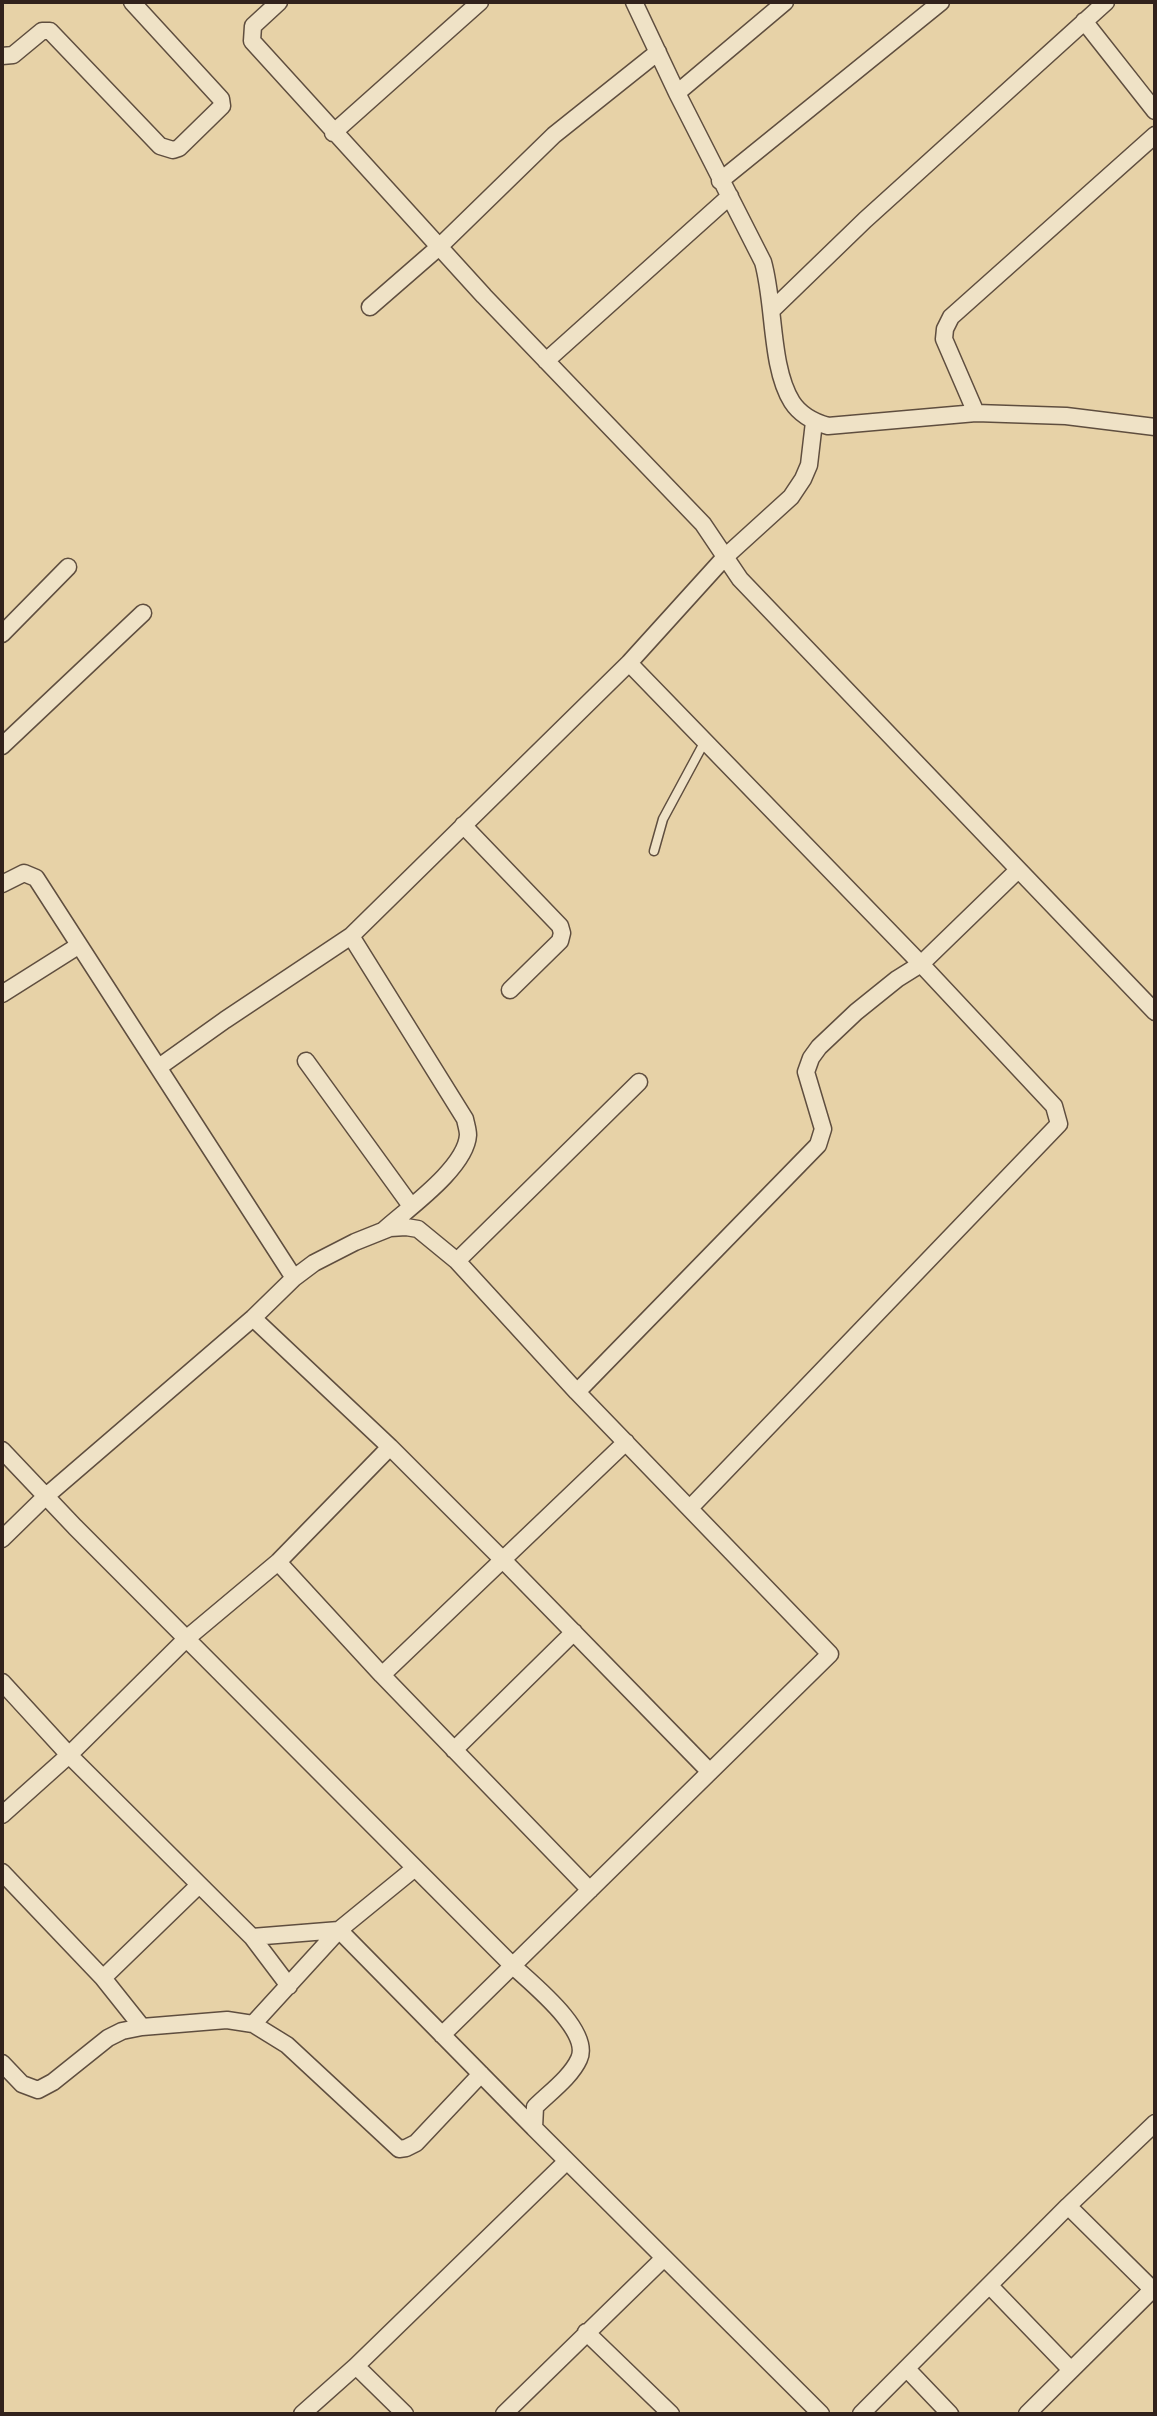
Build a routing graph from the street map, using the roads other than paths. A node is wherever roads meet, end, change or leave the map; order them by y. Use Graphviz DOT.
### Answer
graph roads {
  1 [pos="132,2"];
  2 [pos="279,2"];
  3 [pos="480,2"];
  4 [pos="634,2"];
  5 [pos="785,2"];
  6 [pos="941,2"];
  7 [pos="1106,2"];
  8 [pos="1084,21"];
  9 [pos="658,52"];
  10 [pos="2,56"];
  11 [pos="677,93"];
  12 [pos="1155,111"];
  13 [pos="333,133"];
  14 [pos="1155,135"];
  15 [pos="720,181"];
  16 [pos="730,196"];
  17 [pos="439,247"];
  18 [pos="370,307"];
  19 [pos="772,310"];
  20 [pos="546,362"];
  21 [pos="976,413"];
  22 [pos="814,422"];
  23 [pos="1155,426"];
  24 [pos="725,557"];
  25 [pos="68,567"];
  26 [pos="143,613"];
  27 [pos="2,634"];
  28 [pos="629,663"];
  29 [pos="705,741"];
  30 [pos="2,746"];
  31 [pos="463,825"];
  32 [pos="653,851"];
  33 [pos="1018,870"];
  34 [pos="2,884"];
  35 [pos="351,936"];
  36 [pos="78,946"];
  37 [pos="921,964"];
  38 [pos="510,990"];
  39 [pos="2,994"];
  40 [pos="1155,1012"];
  41 [pos="306,1061"];
  42 [pos="159,1067"];
  43 [pos="639,1082"];
  44 [pos="411,1206"];
  45 [pos="383,1231"];
  46 [pos="457,1261"];
  47 [pos="295,1278"];
  48 [pos="253,1318"];
  49 [pos="577,1392"];
  50 [pos="625,1442"];
  51 [pos="390,1447"];
  52 [pos="2,1450"];
  53 [pos="46,1497"];
  54 [pos="690,1508"];
  55 [pos="2,1539"];
  56 [pos="503,1560"];
  57 [pos="278,1562"];
  58 [pos="574,1632"];
  59 [pos="186,1639"];
  60 [pos="382,1675"];
  61 [pos="2,1682"];
  62 [pos="454,1750"];
  63 [pos="69,1755"];
  64 [pos="710,1772"];
  65 [pos="2,1815"];
  66 [pos="415,1868"];
  67 [pos="2,1872"];
  68 [pos="199,1885"];
  69 [pos="590,1890"];
  70 [pos="339,1930"];
  71 [pos="252,1937"];
  72 [pos="513,1966"];
  73 [pos="103,1978"];
  74 [pos="289,1986"];
  75 [pos="253,2024"];
  76 [pos="142,2027"];
  77 [pos="442,2035"];
  78 [pos="2,2063"];
  79 [pos="481,2074"];
  80 [pos="1155,2124"];
  81 [pos="534,2128"];
  82 [pos="568,2161"];
  83 [pos="1068,2206"];
  84 [pos="664,2258"];
  85 [pos="990,2286"];
  86 [pos="1154,2289"];
  87 [pos="586,2332"];
  88 [pos="356,2366"];
  89 [pos="907,2369"];
  90 [pos="1072,2370"];
  91 [pos="302,2414"];
  92 [pos="405,2414"];
  93 [pos="504,2414"];
  94 [pos="671,2414"];
  95 [pos="821,2414"];
  96 [pos="861,2414"];
  97 [pos="950,2414"];
  98 [pos="1027,2414"];
  1 -- 10 [label="street"];
  2 -- 13 [label="street"];
  3 -- 13 [label="street"];
  4 -- 9 [label="street"];
  5 -- 11 [label="street"];
  6 -- 15 [label="street"];
  7 -- 8 [label="street"];
  8 -- 12 [label="street"];
  8 -- 19 [label="street"];
  9 -- 11 [label="street"];
  9 -- 17 [label="street"];
  11 -- 15 [label="street"];
  13 -- 17 [label="street"];
  14 -- 21 [label="street"];
  15 -- 16 [label="street"];
  16 -- 19 [label="street"];
  16 -- 20 [label="street"];
  17 -- 18 [label="street"];
  17 -- 20 [label="street"];
  19 -- 22 [label="street"];
  20 -- 24 [label="street"];
  21 -- 22 [label="street"];
  21 -- 23 [label="street"];
  22 -- 24 [label="street"];
  24 -- 28 [label="street"];
  24 -- 33 [label="street"];
  25 -- 27 [label="street"];
  26 -- 30 [label="street"];
  28 -- 29 [label="street"];
  28 -- 31 [label="street"];
  29 -- 32 [label="lane"];
  29 -- 37 [label="street"];
  31 -- 35 [label="street"];
  31 -- 38 [label="street"];
  33 -- 37 [label="street"];
  33 -- 40 [label="street"];
  34 -- 36 [label="street"];
  35 -- 42 [label="street"];
  35 -- 44 [label="street"];
  36 -- 39 [label="street"];
  36 -- 42 [label="street"];
  37 -- 49 [label="street"];
  37 -- 54 [label="street"];
  41 -- 44 [label="street"];
  42 -- 47 [label="street"];
  43 -- 46 [label="street"];
  44 -- 45 [label="street"];
  45 -- 46 [label="street"];
  45 -- 47 [label="street"];
  46 -- 49 [label="street"];
  47 -- 48 [label="street"];
  48 -- 51 [label="street"];
  48 -- 53 [label="street"];
  49 -- 50 [label="street"];
  50 -- 54 [label="street"];
  50 -- 56 [label="street"];
  51 -- 56 [label="street"];
  51 -- 57 [label="street"];
  52 -- 53 [label="street"];
  53 -- 55 [label="street"];
  53 -- 59 [label="street"];
  54 -- 64 [label="street"];
  56 -- 58 [label="street"];
  56 -- 60 [label="street"];
  57 -- 59 [label="street"];
  57 -- 60 [label="street"];
  58 -- 62 [label="street"];
  58 -- 64 [label="street"];
  59 -- 63 [label="street"];
  59 -- 66 [label="street"];
  60 -- 62 [label="street"];
  61 -- 63 [label="street"];
  62 -- 69 [label="street"];
  63 -- 65 [label="street"];
  63 -- 68 [label="street"];
  64 -- 69 [label="street"];
  66 -- 70 [label="street"];
  66 -- 72 [label="street"];
  67 -- 73 [label="street"];
  68 -- 71 [label="street"];
  68 -- 73 [label="street"];
  69 -- 72 [label="street"];
  70 -- 71 [label="street"];
  70 -- 74 [label="street"];
  70 -- 77 [label="street"];
  71 -- 74 [label="street"];
  72 -- 77 [label="street"];
  72 -- 81 [label="street"];
  73 -- 76 [label="street"];
  74 -- 75 [label="street"];
  75 -- 76 [label="street"];
  75 -- 79 [label="street"];
  76 -- 78 [label="street"];
  77 -- 79 [label="street"];
  79 -- 81 [label="street"];
  80 -- 83 [label="street"];
  81 -- 82 [label="street"];
  82 -- 84 [label="street"];
  82 -- 88 [label="street"];
  83 -- 85 [label="street"];
  83 -- 86 [label="street"];
  84 -- 87 [label="street"];
  84 -- 95 [label="street"];
  85 -- 89 [label="street"];
  85 -- 90 [label="street"];
  86 -- 90 [label="street"];
  87 -- 93 [label="street"];
  87 -- 94 [label="street"];
  88 -- 91 [label="street"];
  88 -- 92 [label="street"];
  89 -- 96 [label="street"];
  89 -- 97 [label="street"];
  90 -- 98 [label="street"];
}
